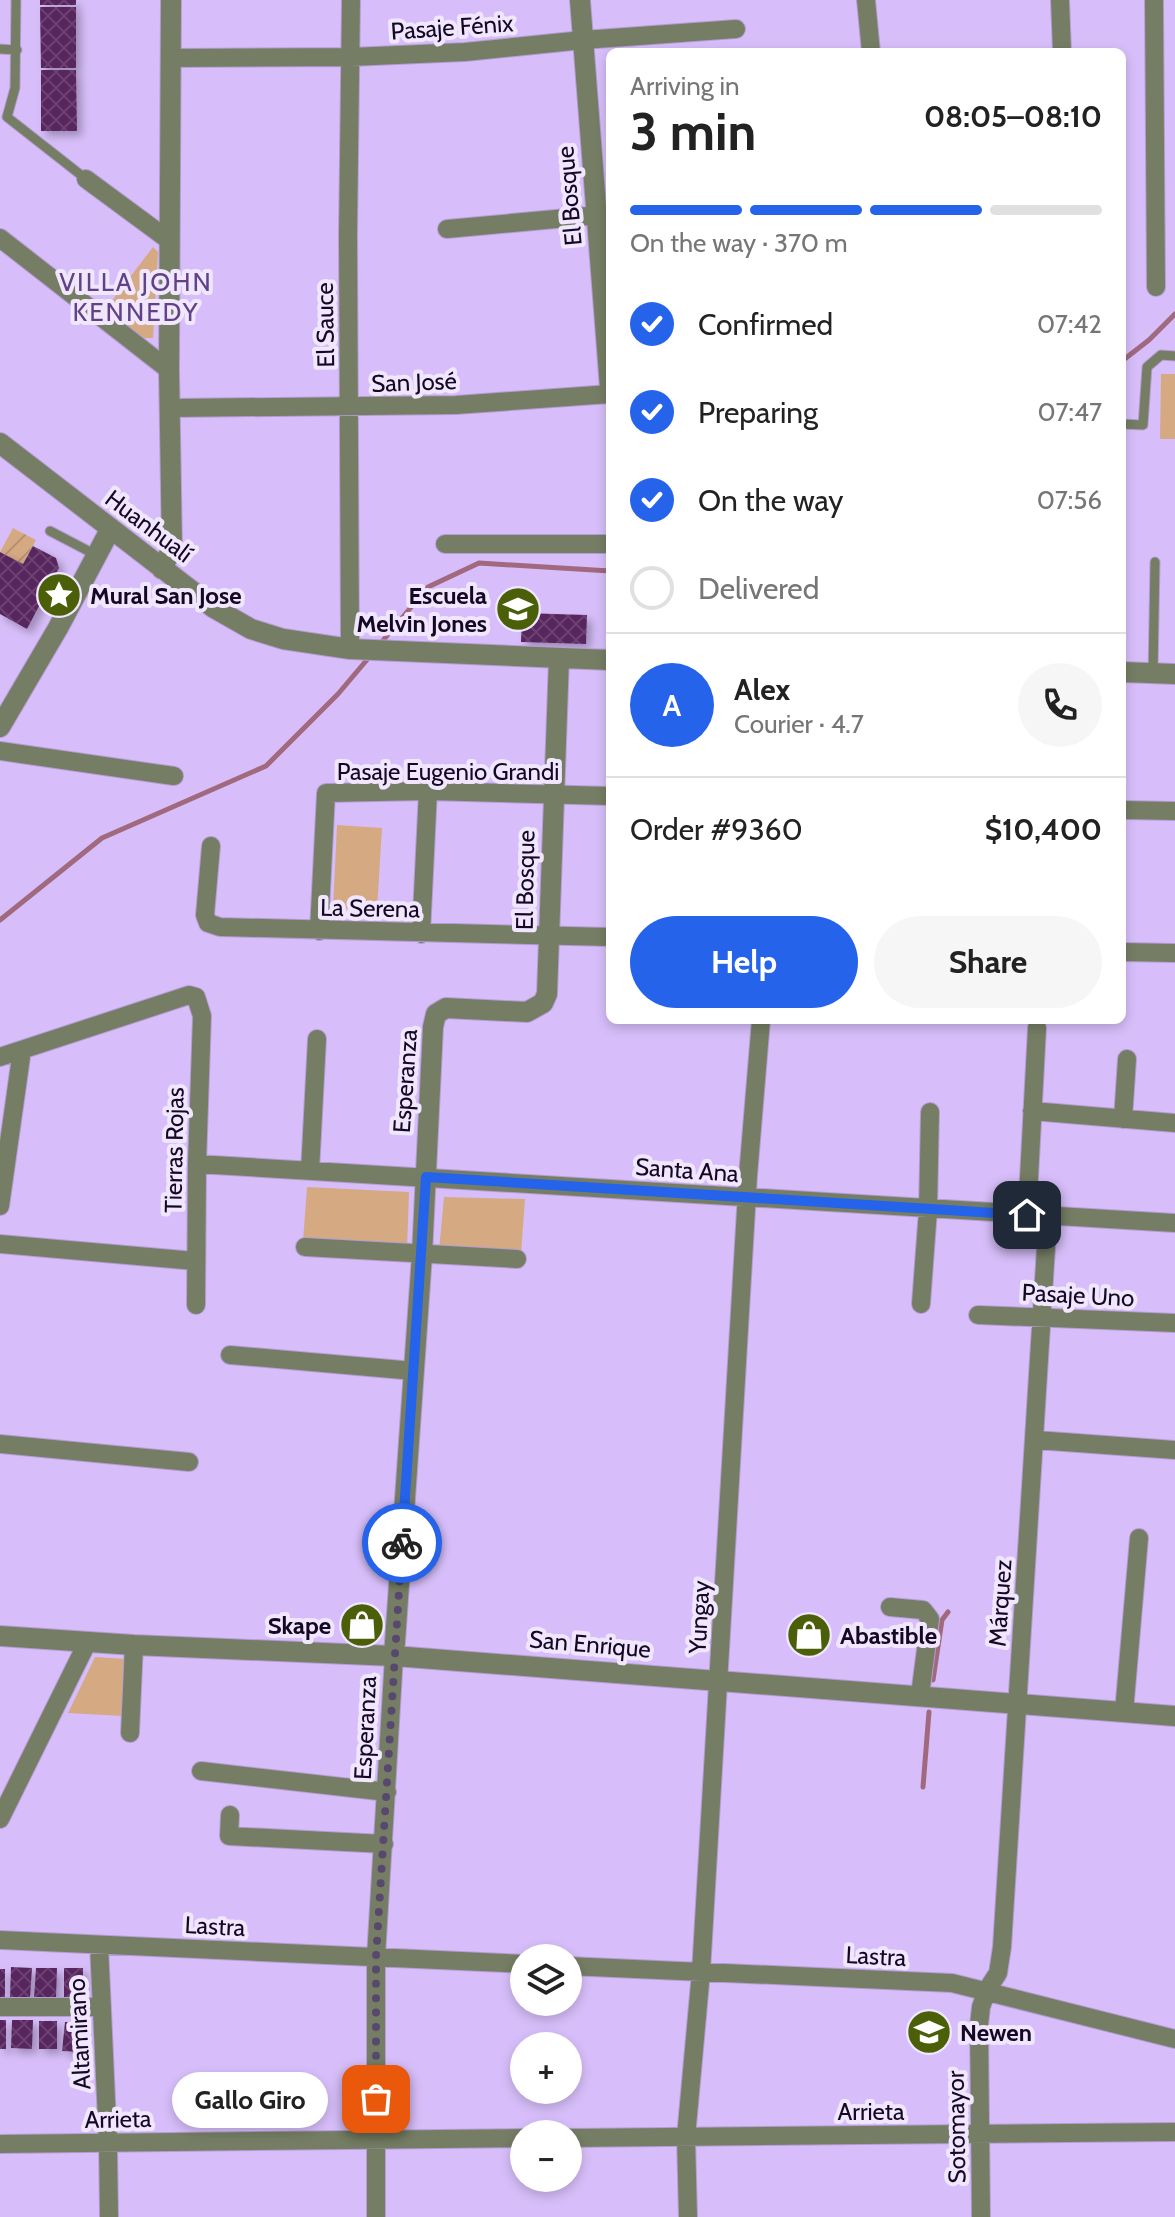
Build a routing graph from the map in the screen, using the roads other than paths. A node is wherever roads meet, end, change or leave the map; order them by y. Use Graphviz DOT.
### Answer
graph roads {
  1 [pos="16,0"];
  2 [pos="171,0"];
  3 [pos="351,0"];
  4 [pos="580,0"];
  5 [pos="866,0"];
  6 [pos="1060,0"];
  7 [pos="1154,0"];
  8 [pos="736,29"];
  9 [pos="583,40"];
  10 [pos="872,48"];
  11 [pos="1062,48"];
  12 [pos="0,49"];
  13 [pos="17,50"];
  14 [pos="351,57"];
  15 [pos="171,58"];
  16 [pos="86,179"];
  17 [pos="604,215"];
  18 [pos="447,229"];
  19 [pos="0,238"];
  20 [pos="170,241"];
  21 [pos="606,267"];
  22 [pos="1156,287"];
  23 [pos="1175,356"];
  24 [pos="169,370"];
  25 [pos="606,391"];
  26 [pos="171,408"];
  27 [pos="350,408"];
  28 [pos="1126,424"];
  29 [pos="0,443"];
  30 [pos="110,530"];
  31 [pos="50,531"];
  32 [pos="445,544"];
  33 [pos="606,544"];
  34 [pos="96,555"];
  35 [pos="1155,562"];
  36 [pos="162,569"];
  37 [pos="357,650"];
  38 [pos="559,658"];
  39 [pos="606,660"];
  40 [pos="1126,672"];
  41 [pos="1153,673"];
  42 [pos="1175,674"];
  43 [pos="0,727"];
  44 [pos="0,751"];
  45 [pos="174,776"];
  46 [pos="428,791"];
  47 [pos="553,794"];
  48 [pos="606,796"];
  49 [pos="1126,810"];
  50 [pos="1175,811"];
  51 [pos="211,846"];
  52 [pos="319,931"];
  53 [pos="421,934"];
  54 [pos="549,935"];
  55 [pos="606,937"];
  56 [pos="1126,952"];
  57 [pos="1175,953"];
  58 [pos="446,1008"];
  59 [pos="761,1024"];
  60 [pos="1037,1028"];
  61 [pos="317,1039"];
  62 [pos="22,1050"];
  63 [pos="0,1057"];
  64 [pos="1127,1059"];
  65 [pos="1032,1111"];
  66 [pos="930,1112"];
  67 [pos="1123,1119"];
  68 [pos="1175,1123"];
  69 [pos="197,1164"];
  70 [pos="310,1171"];
  71 [pos="426,1177"];
  72 [pos="747,1198"];
  73 [pos="0,1206"];
  74 [pos="928,1210"];
  75 [pos="1027,1215"];
  76 [pos="1048,1216"];
  77 [pos="1175,1223"];
  78 [pos="0,1244"];
  79 [pos="305,1247"];
  80 [pos="422,1255"];
  81 [pos="517,1259"];
  82 [pos="195,1261"];
  83 [pos="921,1304"];
  84 [pos="196,1305"];
  85 [pos="978,1315"];
  86 [pos="1042,1316"];
  87 [pos="1175,1323"];
  88 [pos="230,1355"];
  89 [pos="414,1371"];
  90 [pos="1036,1440"];
  91 [pos="0,1444"];
  92 [pos="1175,1450"];
  93 [pos="189,1462"];
  94 [pos="1139,1538"];
  95 [pos="890,1607"];
  96 [pos="0,1636"];
  97 [pos="87,1643"];
  98 [pos="134,1645"];
  99 [pos="394,1656"];
  100 [pos="720,1681"];
  101 [pos="920,1695"];
  102 [pos="1017,1704"];
  103 [pos="1124,1712"];
  104 [pos="1175,1716"];
  105 [pos="130,1733"];
  106 [pos="201,1771"];
  107 [pos="387,1792"];
  108 [pos="230,1815"];
  109 [pos="0,1819"];
  110 [pos="384,1844"];
  111 [pos="0,1940"];
  112 [pos="99,1945"];
  113 [pos="376,1957"];
  114 [pos="510,1963"];
  115 [pos="582,1967"];
  116 [pos="701,1972"];
  117 [pos="987,1990"];
  118 [pos="0,2007"];
  119 [pos="102,2007"];
  120 [pos="1175,2039"];
  121 [pos="1175,2132"];
  122 [pos="980,2134"];
  123 [pos="686,2137"];
  124 [pos="510,2138"];
  125 [pos="582,2138"];
  126 [pos="376,2140"];
  127 [pos="108,2143"];
  128 [pos="0,2144"];
  129 [pos="109,2217"];
  130 [pos="376,2217"];
  131 [pos="688,2217"];
  132 [pos="981,2217"];
  1 -- 13 [label="lane"];
  2 -- 15 [label="street"];
  3 -- 14 [label="street, El Sauce"];
  4 -- 9 [label="street, El Bosque"];
  5 -- 10 [label="street"];
  6 -- 11 [label="street"];
  7 -- 22 [label="street"];
  8 -- 9 [label="street, Pasaje Fénix"];
  9 -- 14 [label="street, Pasaje Fénix"];
  9 -- 17 [label="street, El Bosque"];
  12 -- 13 [label="lane"];
  13 -- 16 [label="lane"];
  14 -- 15 [label="street, Pasaje Fénix"];
  14 -- 27 [label="street, El Sauce"];
  15 -- 20 [label="street"];
  16 -- 20 [label="street"];
  17 -- 18 [label="street"];
  17 -- 21 [label="street, El Bosque"];
  19 -- 24 [label="street"];
  20 -- 24 [label="street"];
  23 -- 28 [label="lane"];
  24 -- 26 [label="street"];
  25 -- 27 [label="street, San José"];
  26 -- 27 [label="street, San José"];
  26 -- 36 [label="street"];
  27 -- 37 [label="street, El Sauce"];
  29 -- 30 [label="street, Huanhualí"];
  30 -- 34 [label="street"];
  30 -- 36 [label="street, Huanhualí"];
  31 -- 34 [label="lane"];
  32 -- 33 [label="street"];
  34 -- 43 [label="street"];
  35 -- 41 [label="lane"];
  36 -- 37 [label="street, Huanhualí"];
  37 -- 38 [label="street, Huanhualí"];
  38 -- 39 [label="street, Huanhualí"];
  38 -- 47 [label="street, El Bosque"];
  40 -- 41 [label="street"];
  41 -- 42 [label="street"];
  44 -- 45 [label="street"];
  46 -- 47 [label="street, Pasaje Eugenio Grandi"];
  46 -- 52 [label="street, Pasaje Eugenio Grandi"];
  46 -- 53 [label="street"];
  47 -- 48 [label="street, Pasaje Eugenio Grandi"];
  47 -- 54 [label="street, El Bosque"];
  49 -- 50 [label="street"];
  51 -- 52 [label="street, La Serena"];
  52 -- 53 [label="street, La Serena"];
  53 -- 54 [label="street, La Serena"];
  54 -- 55 [label="street, La Serena"];
  54 -- 58 [label="street, El Bosque"];
  56 -- 57 [label="street"];
  58 -- 71 [label="street, Esperanza"];
  59 -- 72 [label="street, Yungay"];
  60 -- 65 [label="street"];
  61 -- 70 [label="street"];
  62 -- 63 [label="street"];
  62 -- 69 [label="street, Tierras Rojas"];
  62 -- 73 [label="street"];
  64 -- 67 [label="street"];
  65 -- 67 [label="street"];
  65 -- 75 [label="street"];
  66 -- 74 [label="street"];
  67 -- 68 [label="street"];
  69 -- 70 [label="street, Santa Ana"];
  69 -- 82 [label="street, Tierras Rojas"];
  70 -- 71 [label="street, Santa Ana"];
  71 -- 72 [label="street, Santa Ana"];
  71 -- 80 [label="street, Esperanza"];
  72 -- 74 [label="street, Santa Ana"];
  72 -- 100 [label="street, Yungay"];
  74 -- 75 [label="street, Santa Ana"];
  74 -- 83 [label="street"];
  75 -- 76 [label="street, Santa Ana"];
  76 -- 77 [label="street, Santa Ana"];
  76 -- 86 [label="street, Márquez"];
  78 -- 82 [label="street"];
  79 -- 80 [label="street"];
  80 -- 81 [label="street"];
  80 -- 89 [label="street, Esperanza"];
  82 -- 84 [label="street, Tierras Rojas"];
  85 -- 86 [label="street, Pasaje Uno"];
  86 -- 87 [label="street, Pasaje Uno"];
  86 -- 90 [label="street, Márquez"];
  88 -- 89 [label="street"];
  89 -- 99 [label="street, Esperanza"];
  90 -- 92 [label="street"];
  90 -- 102 [label="street, Márquez"];
  91 -- 93 [label="street"];
  94 -- 103 [label="street"];
  95 -- 101 [label="street"];
  96 -- 97 [label="street, San Enrique"];
  97 -- 98 [label="street, San Enrique"];
  97 -- 109 [label="street"];
  98 -- 99 [label="street, San Enrique"];
  98 -- 105 [label="street"];
  99 -- 100 [label="street, San Enrique"];
  99 -- 107 [label="street, Esperanza"];
  100 -- 101 [label="street, San Enrique"];
  100 -- 116 [label="street, Yungay"];
  101 -- 102 [label="street, San Enrique"];
  102 -- 103 [label="street, San Enrique"];
  102 -- 117 [label="street, Márquez"];
  103 -- 104 [label="street, San Enrique"];
  106 -- 107 [label="street"];
  107 -- 110 [label="street, Esperanza"];
  108 -- 110 [label="street"];
  110 -- 113 [label="street, Esperanza"];
  111 -- 112 [label="street, Lastra"];
  112 -- 113 [label="street, Lastra"];
  112 -- 119 [label="street, Altamirano"];
  113 -- 114 [label="street, Lastra"];
  113 -- 126 [label="street, Esperanza"];
  115 -- 116 [label="street, Lastra"];
  116 -- 117 [label="street, Lastra"];
  116 -- 123 [label="street, Yungay"];
  117 -- 120 [label="street, Lastra"];
  117 -- 122 [label="street, Sotomayor"];
  118 -- 119 [label="street"];
  119 -- 127 [label="street, Altamirano"];
  121 -- 122 [label="street, Arrieta"];
  122 -- 123 [label="street, Arrieta"];
  122 -- 132 [label="street, Sotomayor"];
  123 -- 125 [label="street, Arrieta"];
  123 -- 131 [label="street, Yungay"];
  124 -- 126 [label="street, Arrieta"];
  126 -- 127 [label="street, Arrieta"];
  126 -- 130 [label="street, Esperanza"];
  127 -- 128 [label="street, Arrieta"];
  127 -- 129 [label="street, Altamirano"];
}
